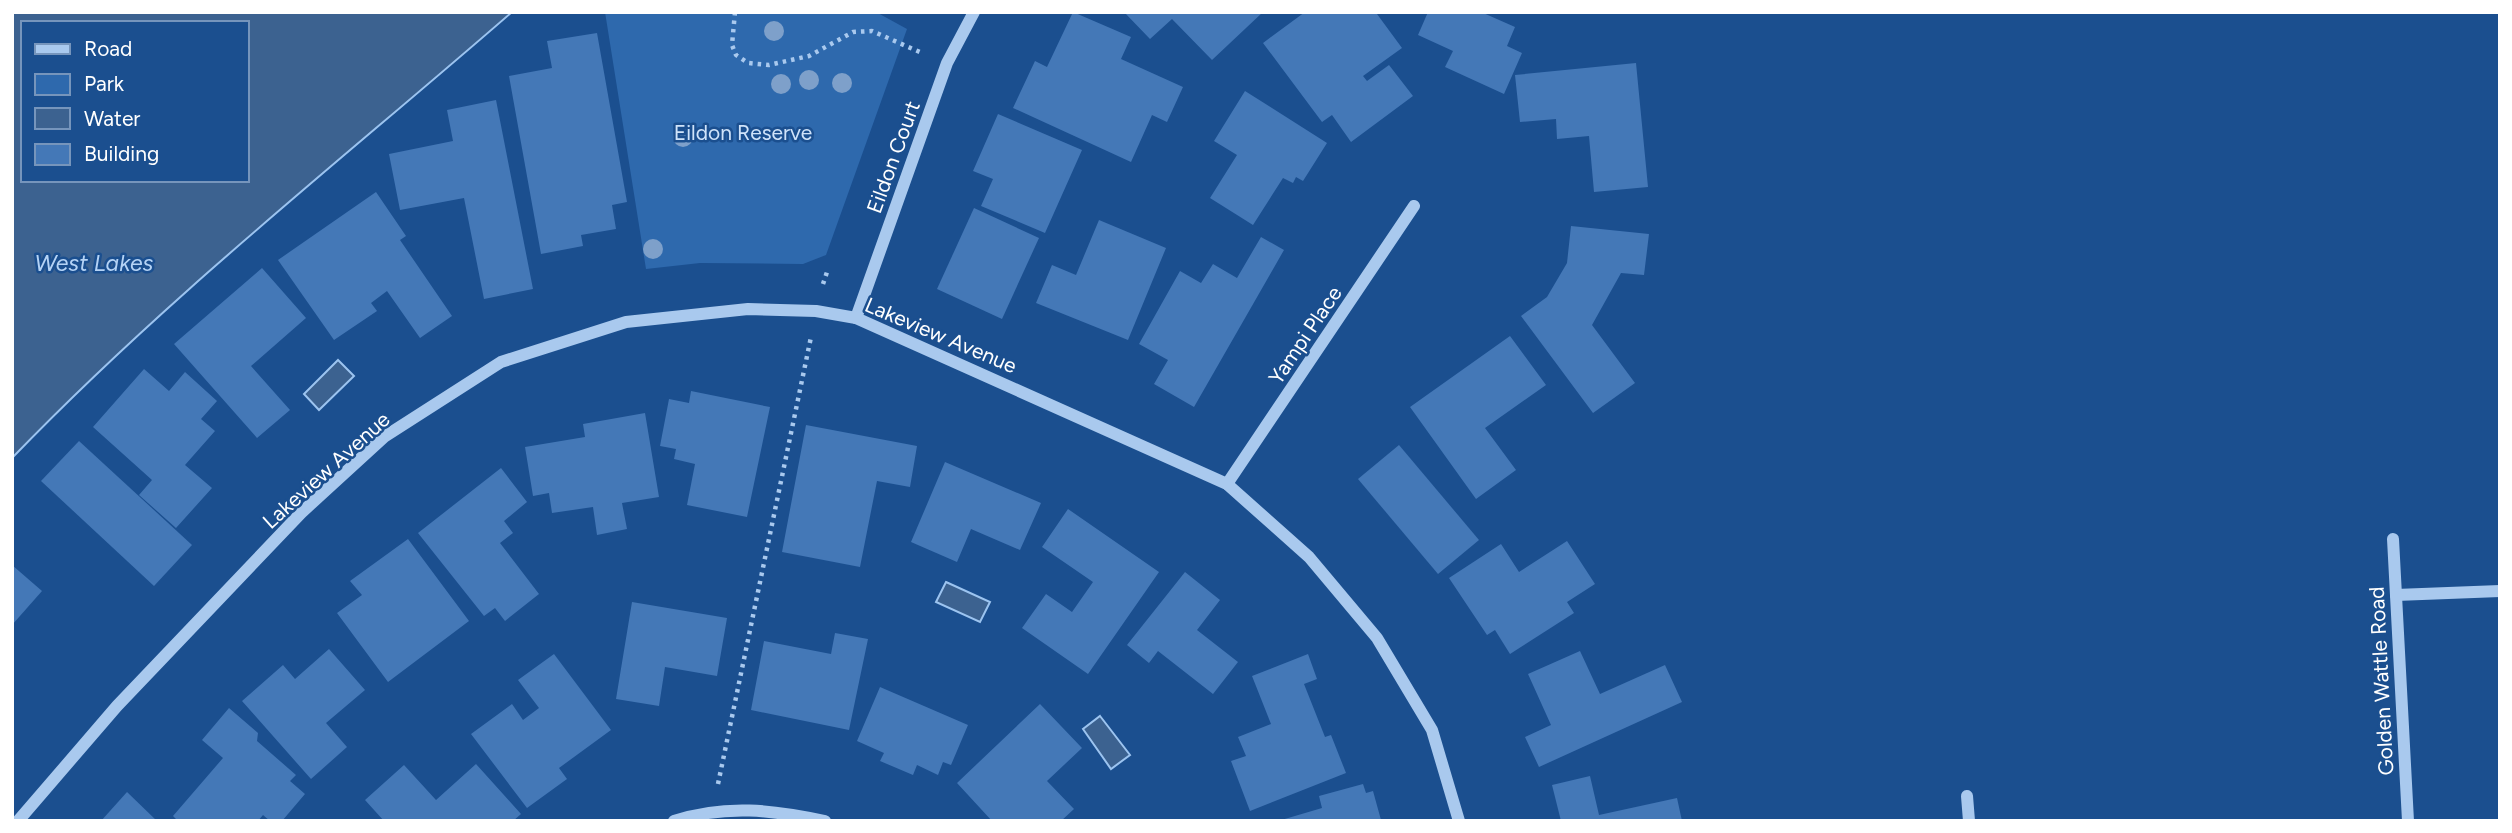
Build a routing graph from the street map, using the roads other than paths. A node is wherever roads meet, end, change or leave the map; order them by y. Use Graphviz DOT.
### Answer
graph roads {
  1 [pos="974,12"];
  2 [pos="1414,206"];
  3 [pos="856,317"];
  4 [pos="1227,484"];
  5 [pos="2393,539"];
  6 [pos="2500,592"];
  7 [pos="2396,595"];
  8 [pos="1967,796"];
  9 [pos="18,821"];
  10 [pos="674,821"];
  11 [pos="825,821"];
  12 [pos="1459,821"];
  13 [pos="1969,821"];
  14 [pos="2408,821"];
  1 -- 3 [label="street, Eildon Court"];
  2 -- 4 [label="street, Yampi Place"];
  3 -- 4 [label="street, Lakeview Avenue"];
  3 -- 9 [label="street, Lakeview Avenue"];
  4 -- 12 [label="street, Lakeview Avenue"];
  5 -- 7 [label="street, Golden Wattle Road"];
  6 -- 7 [label="street"];
  7 -- 14 [label="street, Golden Wattle Road"];
  8 -- 13 [label="street"];
  10 -- 11 [label="street"];
}
